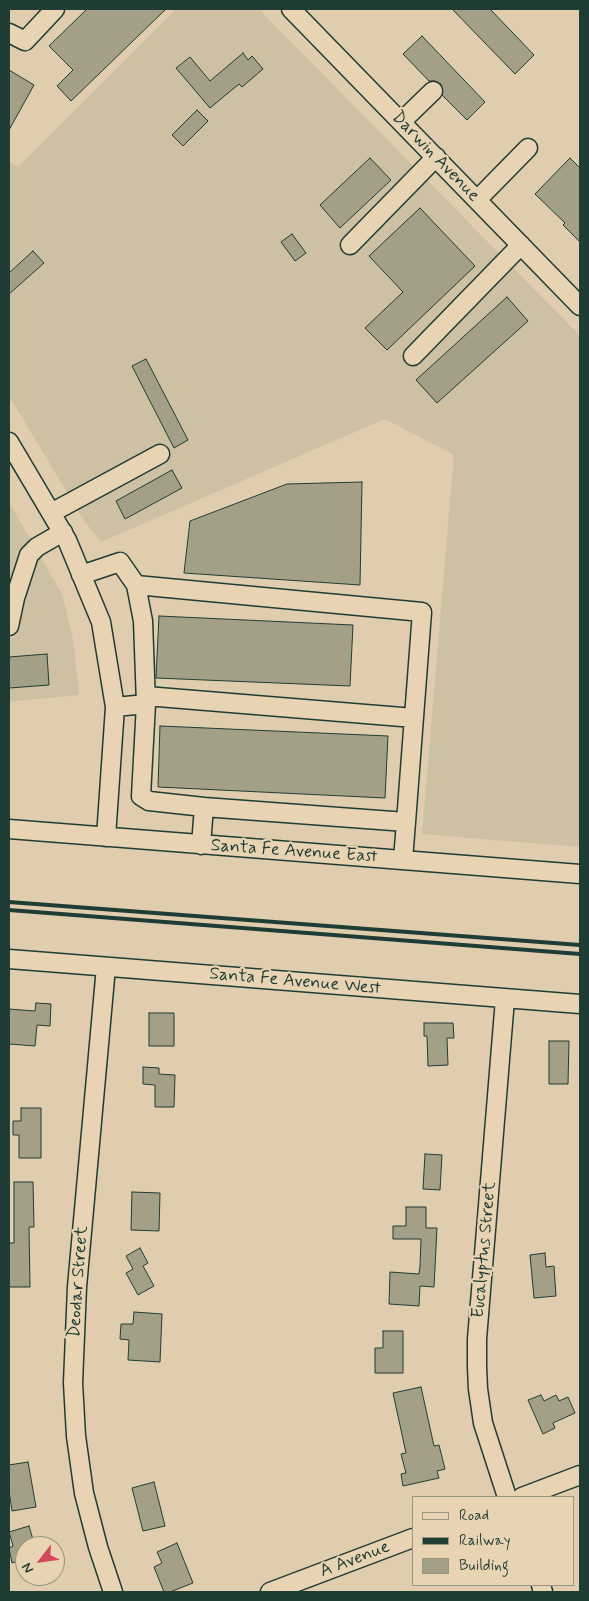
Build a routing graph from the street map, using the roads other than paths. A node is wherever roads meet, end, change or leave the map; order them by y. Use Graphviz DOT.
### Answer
graph roads {
  1 [pos="55,9"];
  2 [pos="290,9"];
  3 [pos="9,33"];
  4 [pos="433,91"];
  5 [pos="401,122"];
  6 [pos="528,148"];
  7 [pos="436,157"];
  8 [pos="477,200"];
  9 [pos="350,245"];
  10 [pos="521,245"];
  11 [pos="574,287"];
  12 [pos="580,306"];
  13 [pos="413,356"];
  14 [pos="9,442"];
  15 [pos="160,454"];
  16 [pos="51,513"];
  17 [pos="63,532"];
  18 [pos="81,575"];
  19 [pos="136,585"];
  20 [pos="9,626"];
  21 [pos="146,700"];
  22 [pos="115,707"];
  23 [pos="414,718"];
  24 [pos="204,807"];
  25 [pos="406,822"];
  26 [pos="9,829"];
  27 [pos="106,837"];
  28 [pos="200,845"];
  29 [pos="403,860"];
  30 [pos="580,874"];
  31 [pos="9,959"];
  32 [pos="106,967"];
  33 [pos="505,998"];
  34 [pos="580,1004"];
  35 [pos="580,1475"];
  36 [pos="507,1496"];
  37 [pos="525,1496"];
  38 [pos="412,1538"];
  39 [pos="113,1592"];
  40 [pos="270,1592"];
  1 -- 3 [label="street"];
  2 -- 5 [label="street, Darwin Avenue"];
  4 -- 5 [label="street"];
  5 -- 7 [label="street, Darwin Avenue"];
  6 -- 8 [label="street"];
  7 -- 8 [label="street, Darwin Avenue"];
  7 -- 9 [label="street"];
  8 -- 10 [label="street, Darwin Avenue"];
  10 -- 11 [label="street, Darwin Avenue"];
  10 -- 13 [label="street"];
  11 -- 12 [label="street, Darwin Avenue"];
  14 -- 16 [label="street"];
  15 -- 16 [label="street"];
  16 -- 17 [label="street"];
  17 -- 18 [label="street"];
  17 -- 20 [label="street"];
  18 -- 19 [label="street"];
  18 -- 22 [label="street"];
  19 -- 21 [label="street"];
  19 -- 23 [label="street"];
  21 -- 22 [label="street"];
  21 -- 23 [label="street"];
  21 -- 24 [label="street"];
  22 -- 27 [label="street"];
  23 -- 25 [label="street"];
  24 -- 25 [label="street"];
  24 -- 28 [label="street"];
  25 -- 29 [label="street"];
  26 -- 27 [label="street, Santa Fe Avenue East"];
  27 -- 28 [label="street, Santa Fe Avenue East"];
  28 -- 29 [label="street, Santa Fe Avenue East"];
  29 -- 30 [label="street, Santa Fe Avenue East"];
  31 -- 32 [label="street, Santa Fe Avenue West"];
  32 -- 33 [label="street, Santa Fe Avenue West"];
  32 -- 39 [label="street, Deodar Street"];
  33 -- 34 [label="street, Santa Fe Avenue West"];
  33 -- 36 [label="street, Eucalyptus Street"];
  35 -- 37 [label="street"];
  38 -- 40 [label="street, A Avenue"];
}
